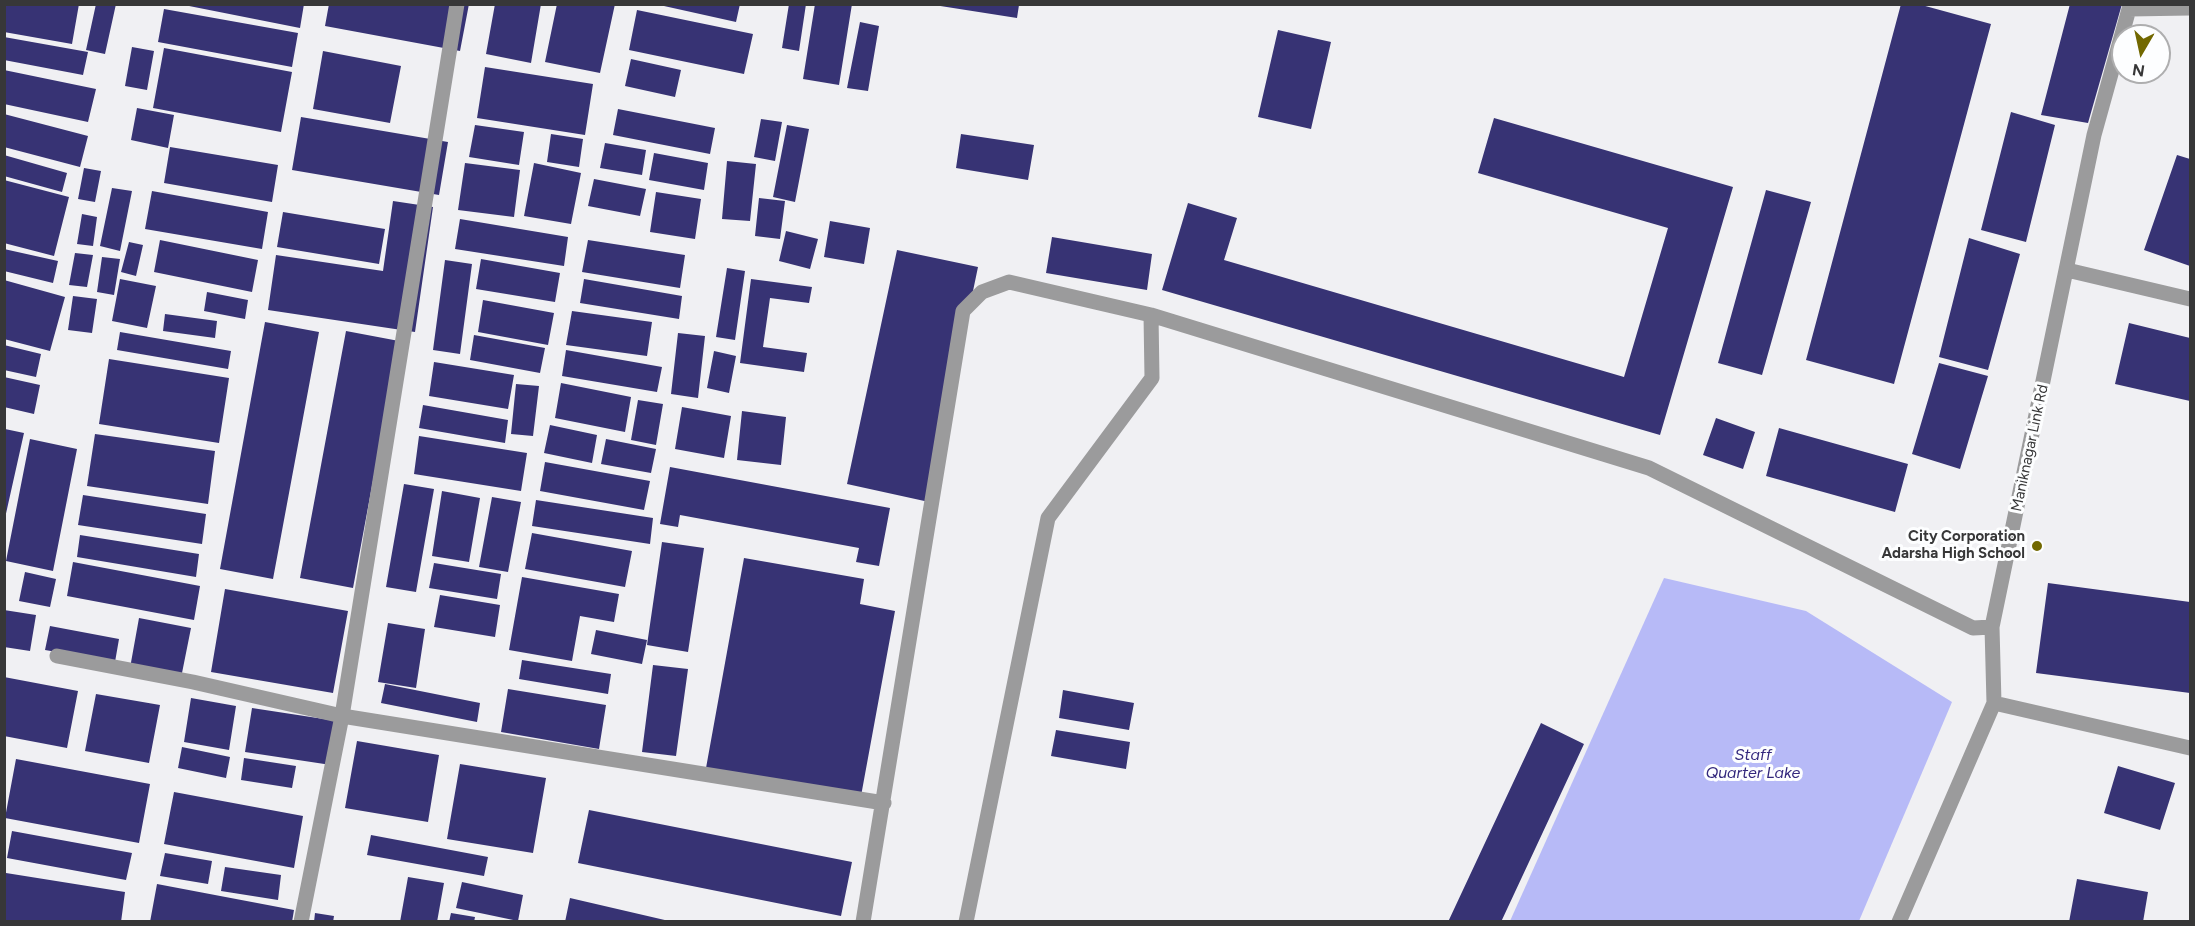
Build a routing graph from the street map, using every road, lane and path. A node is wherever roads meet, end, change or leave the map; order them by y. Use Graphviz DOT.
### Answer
graph roads {
  1 [pos="457,4"];
  2 [pos="2131,7"];
  3 [pos="2190,8"];
  4 [pos="2067,270"];
  5 [pos="2190,299"];
  6 [pos="1151,315"];
  7 [pos="1992,627"];
  8 [pos="57,656"];
  9 [pos="1994,703"];
  10 [pos="342,716"];
  11 [pos="2190,748"];
  12 [pos="884,802"];
  13 [pos="301,921"];
  14 [pos="863,921"];
  15 [pos="966,921"];
  16 [pos="1902,921"];
  1 -- 10 [label="street"];
  2 -- 3 [label="street"];
  2 -- 4 [label="street, Maniknagar Link Rd"];
  4 -- 5 [label="street"];
  4 -- 7 [label="street, Maniknagar Link Rd"];
  6 -- 7 [label="street"];
  6 -- 12 [label="street"];
  6 -- 15 [label="street"];
  7 -- 9 [label="street, Maniknagar Link Rd"];
  8 -- 10 [label="street"];
  9 -- 11 [label="street"];
  9 -- 16 [label="street"];
  10 -- 12 [label="street"];
  10 -- 13 [label="street"];
  12 -- 14 [label="street"];
}
